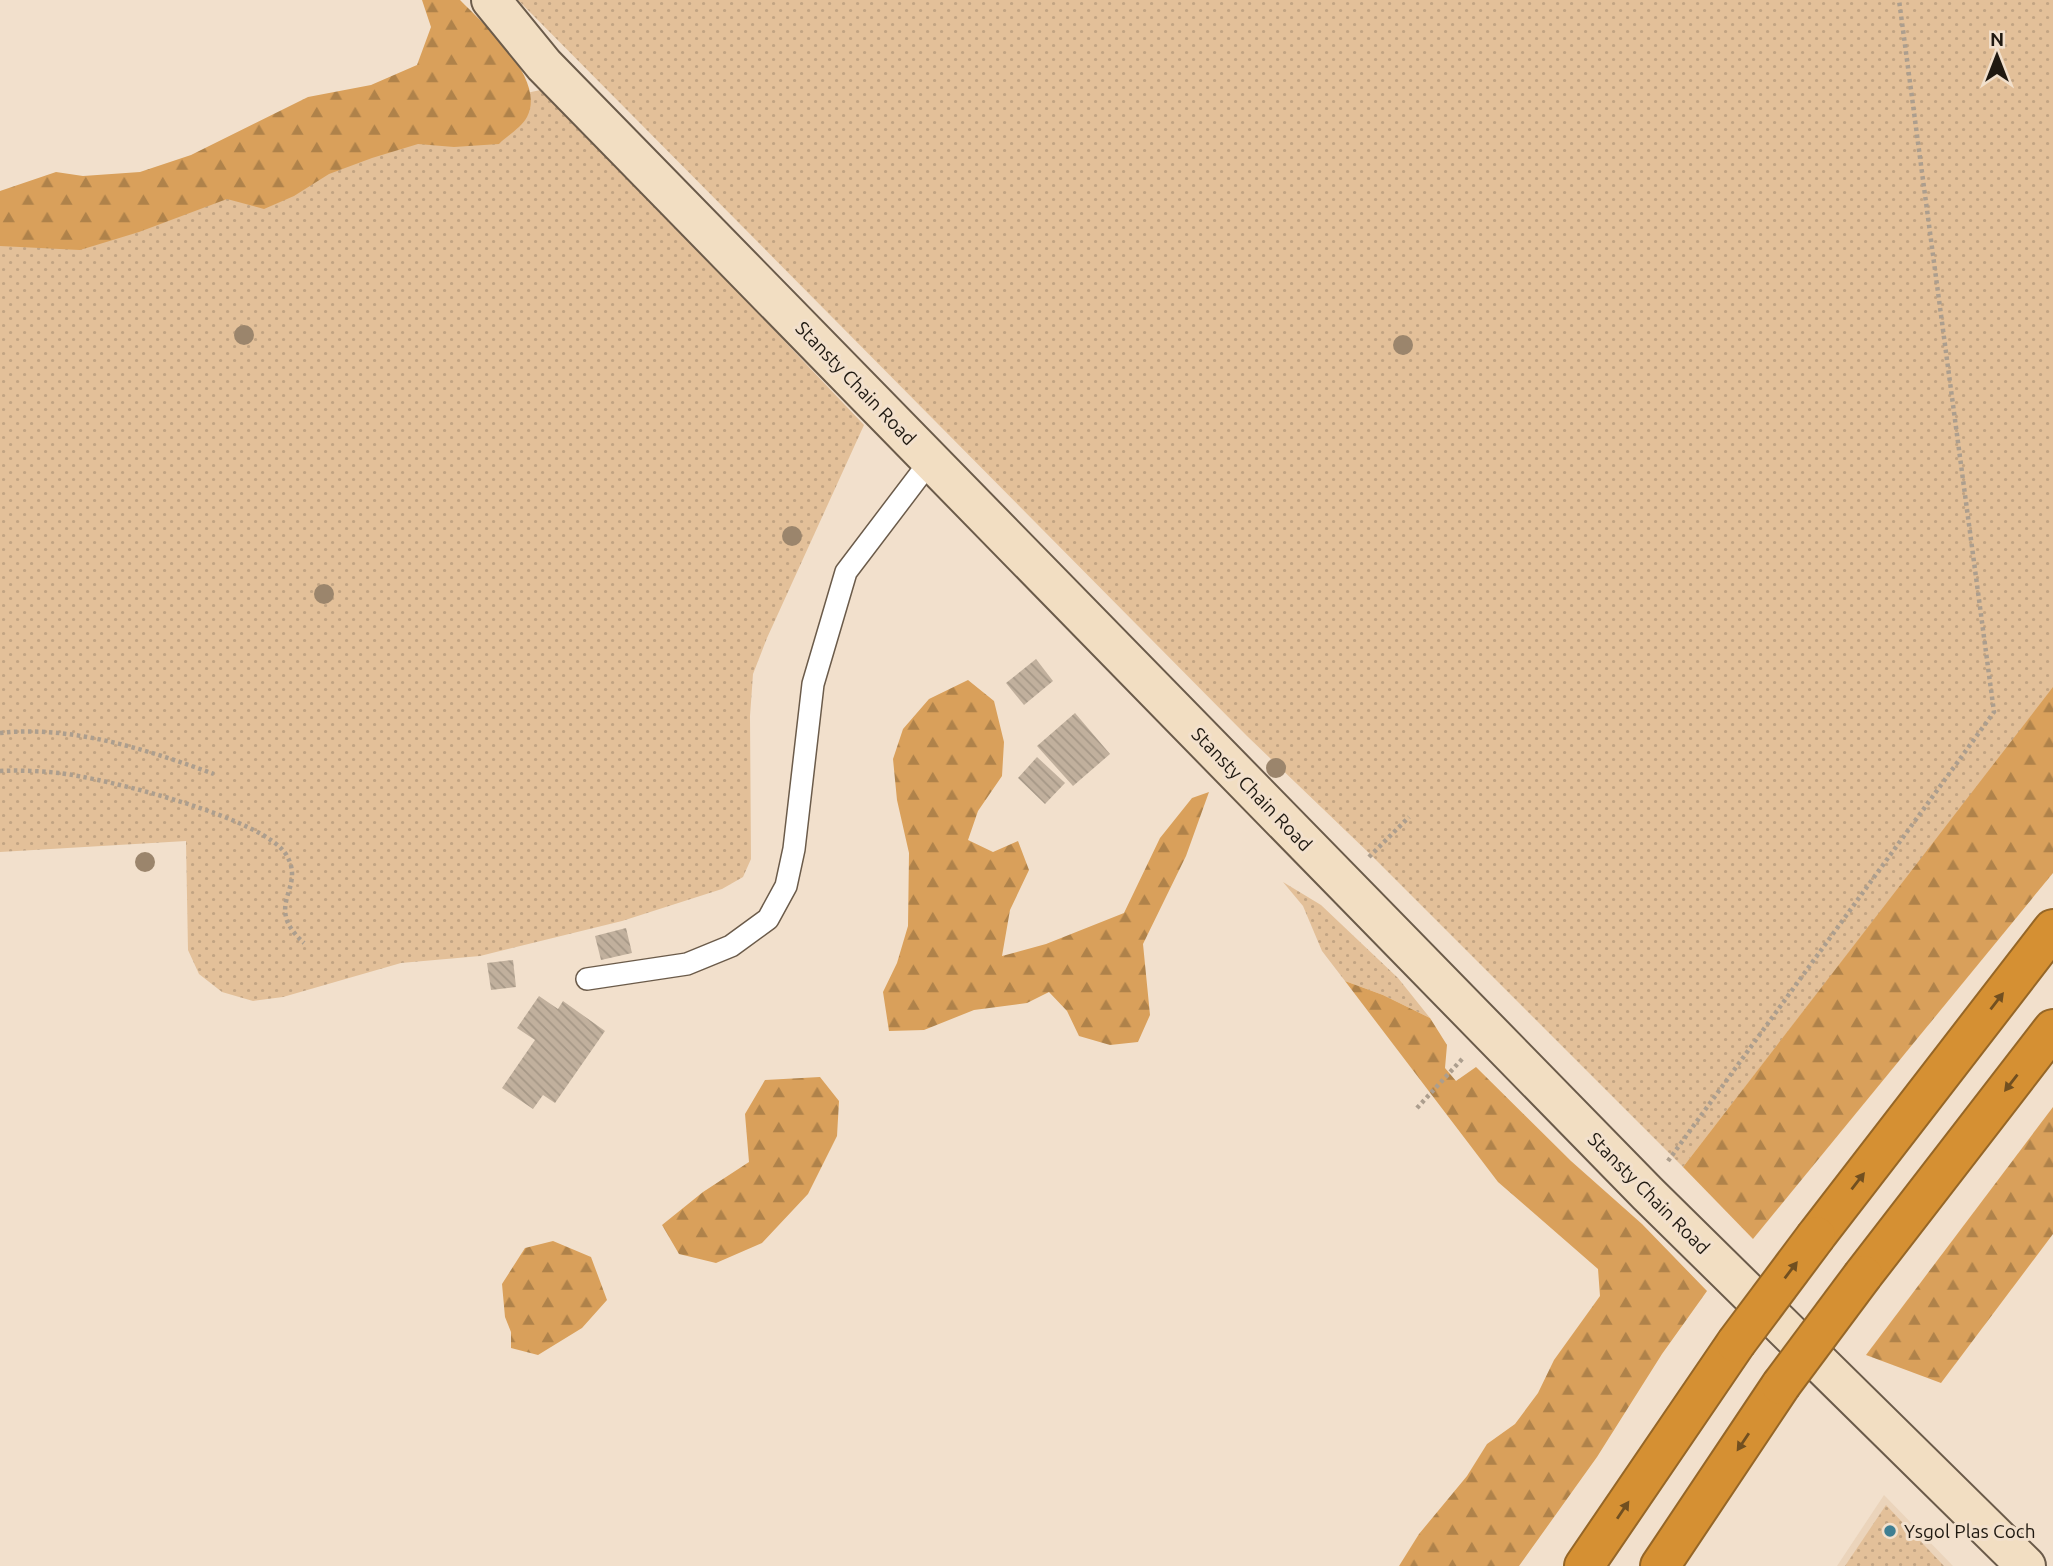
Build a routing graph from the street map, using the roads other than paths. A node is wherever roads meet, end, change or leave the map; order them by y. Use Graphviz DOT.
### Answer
graph roads {
  1 [pos="491,0"];
  2 [pos="931,460"];
  3 [pos="2053,929"];
  4 [pos="587,979"];
  5 [pos="2053,1029"];
  6 [pos="1584,1566"];
  7 [pos="1660,1566"];
  8 [pos="2026,1566"];
  1 -- 2 [label="street, Stansty Chain Road"];
  2 -- 4 [label="lane"];
  2 -- 8 [label="street, Stansty Chain Road"];
  6 -- 3 [label="highway, one-way, bridge"];
  5 -- 7 [label="highway, one-way, bridge"];
}
